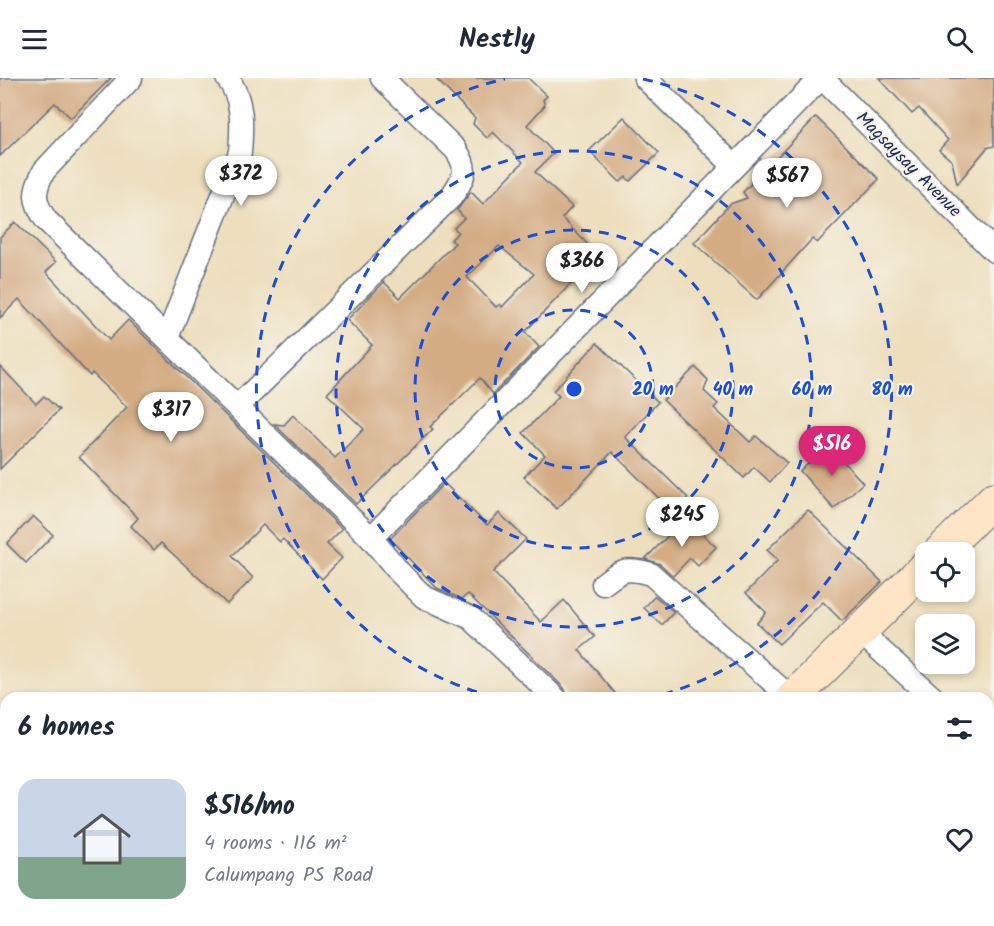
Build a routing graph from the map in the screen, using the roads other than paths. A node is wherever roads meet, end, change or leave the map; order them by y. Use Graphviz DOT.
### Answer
graph roads {
  1 [pos="131,78"];
  2 [pos="228,78"];
  3 [pos="382,78"];
  4 [pos="645,78"];
  5 [pos="821,78"];
  6 [pos="734,166"];
  7 [pos="994,251"];
  8 [pos="167,338"];
  9 [pos="238,406"];
  10 [pos="994,498"];
  11 [pos="371,538"];
  12 [pos="950,542"];
  13 [pos="915,577"];
  14 [pos="603,584"];
  15 [pos="859,631"];
  16 [pos="549,692"];
  17 [pos="785,692"];
  18 [pos="798,692"];
  19 [pos="926,692"];
  1 -- 8 [label="street"];
  2 -- 8 [label="street"];
  3 -- 9 [label="street"];
  4 -- 6 [label="street"];
  5 -- 6 [label="street"];
  5 -- 7 [label="street, Magsaysay Avenue"];
  6 -- 11 [label="street"];
  8 -- 9 [label="street"];
  9 -- 11 [label="street"];
  10 -- 12 [label="street"];
  11 -- 16 [label="street"];
  13 -- 15 [label="street"];
  14 -- 17 [label="street"];
  15 -- 18 [label="street"];
  15 -- 19 [label="street"];
}
